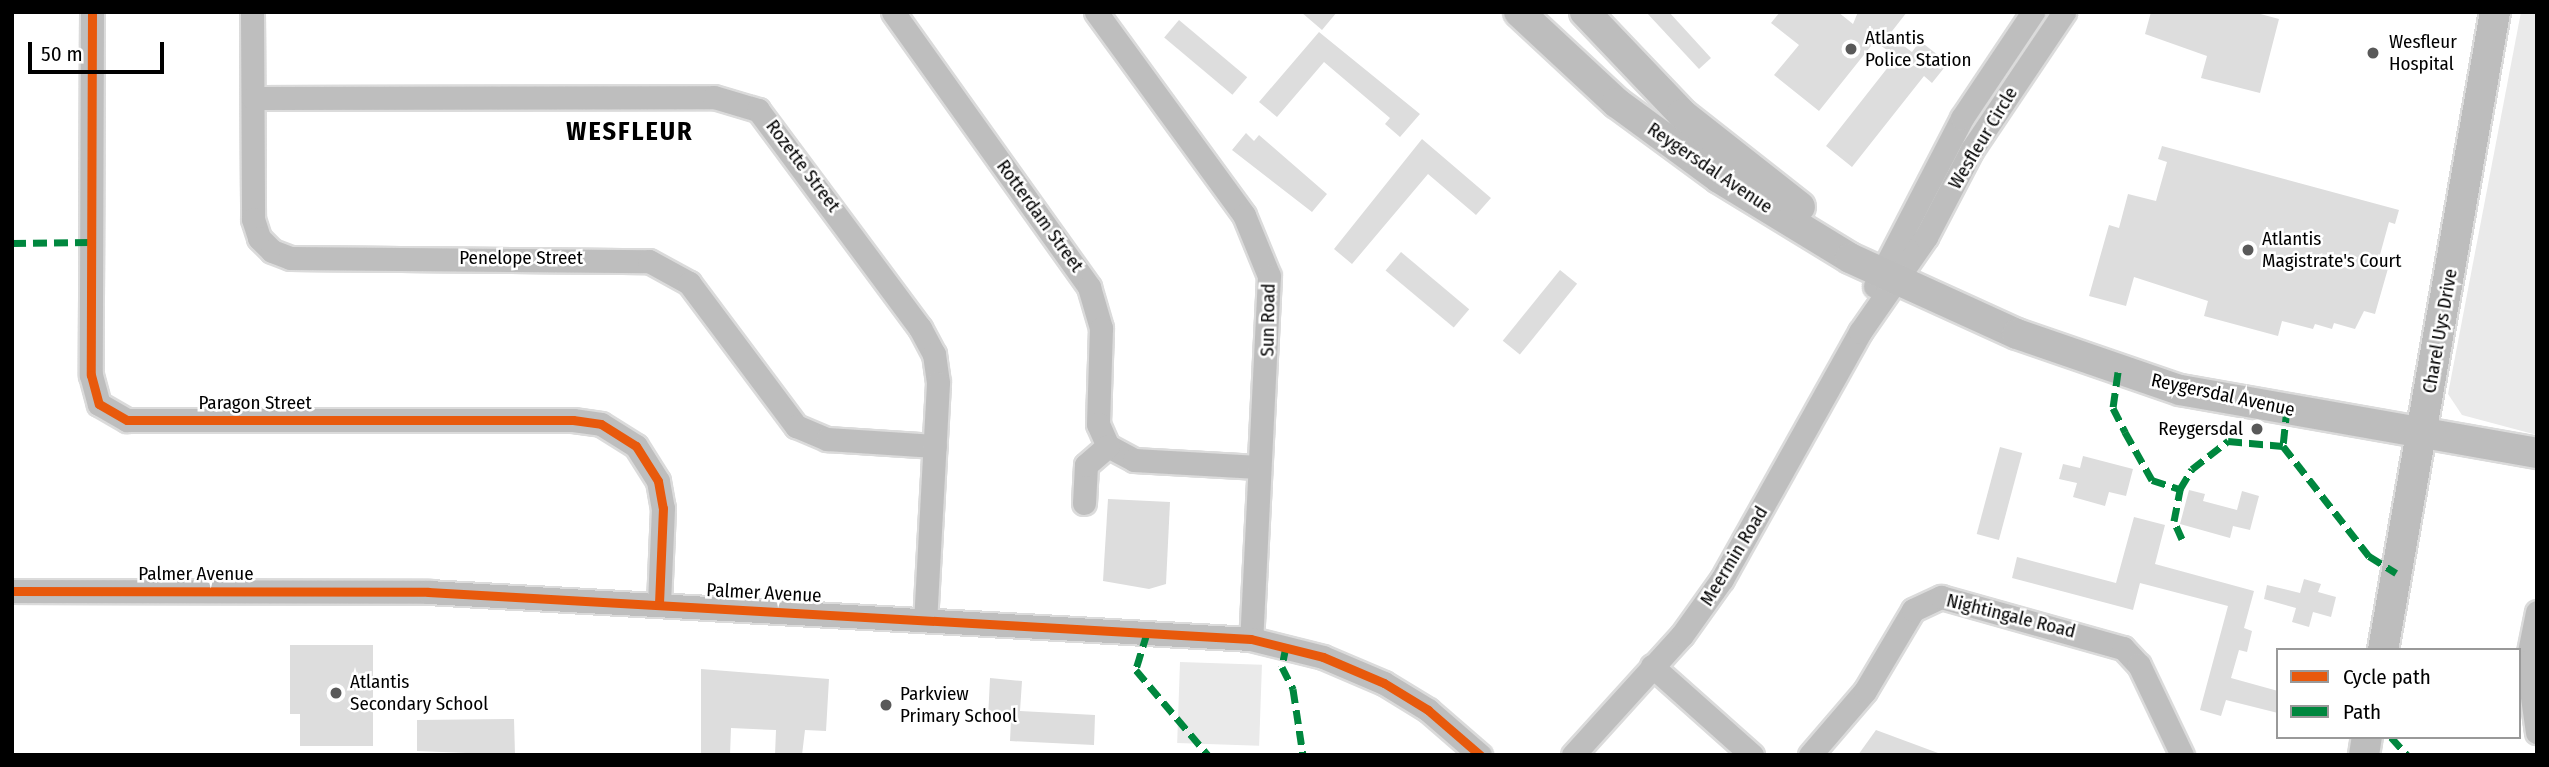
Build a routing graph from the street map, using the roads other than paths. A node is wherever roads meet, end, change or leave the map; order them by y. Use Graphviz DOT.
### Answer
graph roads {
  1 [pos="92,12"];
  2 [pos="252,12"];
  3 [pos="894,12"];
  4 [pos="1096,12"];
  5 [pos="1519,12"];
  6 [pos="1585,12"];
  7 [pos="2033,12"];
  8 [pos="2064,12"];
  9 [pos="2495,12"];
  10 [pos="253,98"];
  11 [pos="1900,273"];
  12 [pos="2422,435"];
  13 [pos="934,446"];
  14 [pos="1108,446"];
  15 [pos="2537,453"];
  16 [pos="1258,467"];
  17 [pos="1084,503"];
  18 [pos="12,591"];
  19 [pos="659,605"];
  20 [pos="2537,612"];
  21 [pos="925,620"];
  22 [pos="1251,639"];
  23 [pos="2382,648"];
  24 [pos="1653,666"];
  25 [pos="2537,732"];
  26 [pos="1480,755"];
  27 [pos="1573,755"];
  28 [pos="1752,755"];
  29 [pos="1810,755"];
  30 [pos="2182,755"];
  1 -- 19 [label="street, Paragon Street"];
  2 -- 10 [label="street, Penelope Street"];
  3 -- 14 [label="street, Rotterdam Street"];
  4 -- 16 [label="street, Sun Road"];
  5 -- 11 [label="main road, Reygersdal Avenue"];
  6 -- 11 [label="main road, Reygersdal Avenue"];
  7 -- 11 [label="street, Wesfleur Circle"];
  8 -- 11 [label="street, Wesfleur Circle"];
  9 -- 12 [label="main road, Charel Uys Drive"];
  10 -- 13 [label="street, Rozette Street"];
  10 -- 13 [label="street, Penelope Street"];
  11 -- 12 [label="main road, Reygersdal Avenue"];
  11 -- 24 [label="street, Meermin Road"];
  12 -- 15 [label="main road, Reygersdal Avenue"];
  12 -- 23 [label="main road, Charel Uys Drive"];
  13 -- 21 [label="street, Rozette Street"];
  14 -- 16 [label="street"];
  14 -- 17 [label="street"];
  16 -- 22 [label="street, Sun Road"];
  18 -- 19 [label="street, Palmer Avenue"];
  19 -- 21 [label="street, Palmer Avenue"];
  20 -- 25 [label="street"];
  21 -- 22 [label="street, Palmer Avenue"];
  22 -- 26 [label="street, Palmer Avenue"];
  24 -- 27 [label="street, Meermin Road"];
  24 -- 28 [label="street"];
  29 -- 30 [label="street, Nightingale Road"];
}
